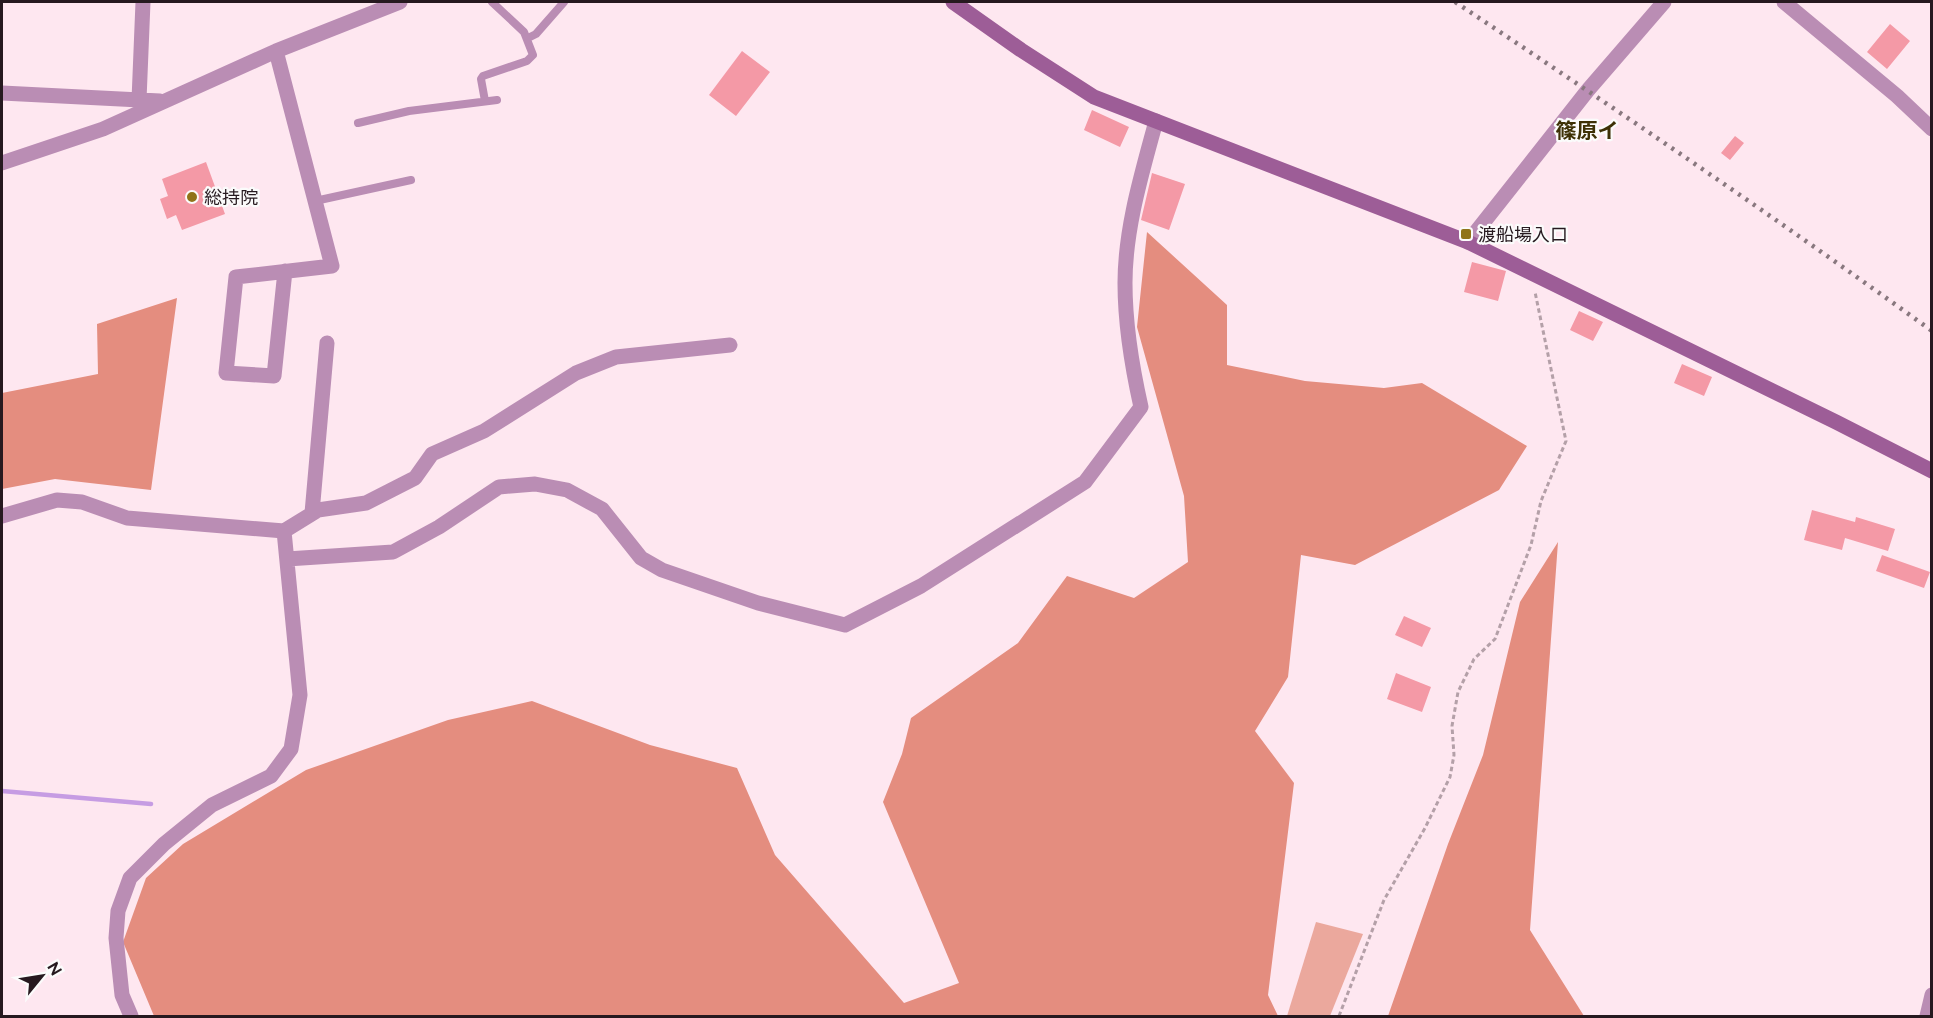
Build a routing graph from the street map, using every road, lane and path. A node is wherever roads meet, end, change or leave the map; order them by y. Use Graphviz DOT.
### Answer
graph roads {
  1 [pos="143,2"];
  2 [pos="400,2"];
  3 [pos="492,2"];
  4 [pos="564,2"];
  5 [pos="953,2"];
  6 [pos="1664,2"];
  7 [pos="1784,2"];
  8 [pos="528,38"];
  9 [pos="276,51"];
  10 [pos="2,93"];
  11 [pos="139,100"];
  12 [pos="497,100"];
  13 [pos="163,101"];
  14 [pos="485,101"];
  15 [pos="1156,121"];
  16 [pos="358,123"];
  17 [pos="1932,129"];
  18 [pos="2,163"];
  19 [pos="411,180"];
  20 [pos="315,201"];
  21 [pos="1468,242"];
  22 [pos="285,271"];
  23 [pos="1531,272"];
  24 [pos="327,343"];
  25 [pos="730,345"];
  26 [pos="1932,471"];
  27 [pos="312,513"];
  28 [pos="2,516"];
  29 [pos="284,531"];
  30 [pos="287,559"];
  31 [pos="1932,995"];
  32 [pos="131,1017"];
  33 [pos="1339,1017"];
  34 [pos="1927,1017"];
  1 -- 11 [label="street"];
  2 -- 9 [label="street"];
  3 -- 8 [label="lane"];
  4 -- 8 [label="lane"];
  5 -- 15 [label="street"];
  6 -- 21 [label="street"];
  7 -- 17 [label="street"];
  8 -- 14 [label="lane"];
  9 -- 13 [label="street"];
  9 -- 20 [label="street"];
  10 -- 11 [label="street"];
  11 -- 13 [label="street"];
  12 -- 14 [label="lane"];
  13 -- 18 [label="street"];
  14 -- 16 [label="lane"];
  15 -- 21 [label="street"];
  15 -- 30 [label="street"];
  19 -- 20 [label="lane"];
  20 -- 22 [label="street"];
  21 -- 23 [label="street"];
  22 -- 22 [label="street"];
  23 -- 26 [label="street"];
  23 -- 33 [label="path"];
  24 -- 27 [label="street"];
  25 -- 27 [label="street"];
  27 -- 29 [label="street"];
  28 -- 29 [label="street"];
  29 -- 30 [label="street"];
  30 -- 32 [label="street"];
  31 -- 34 [label="street"];
}
